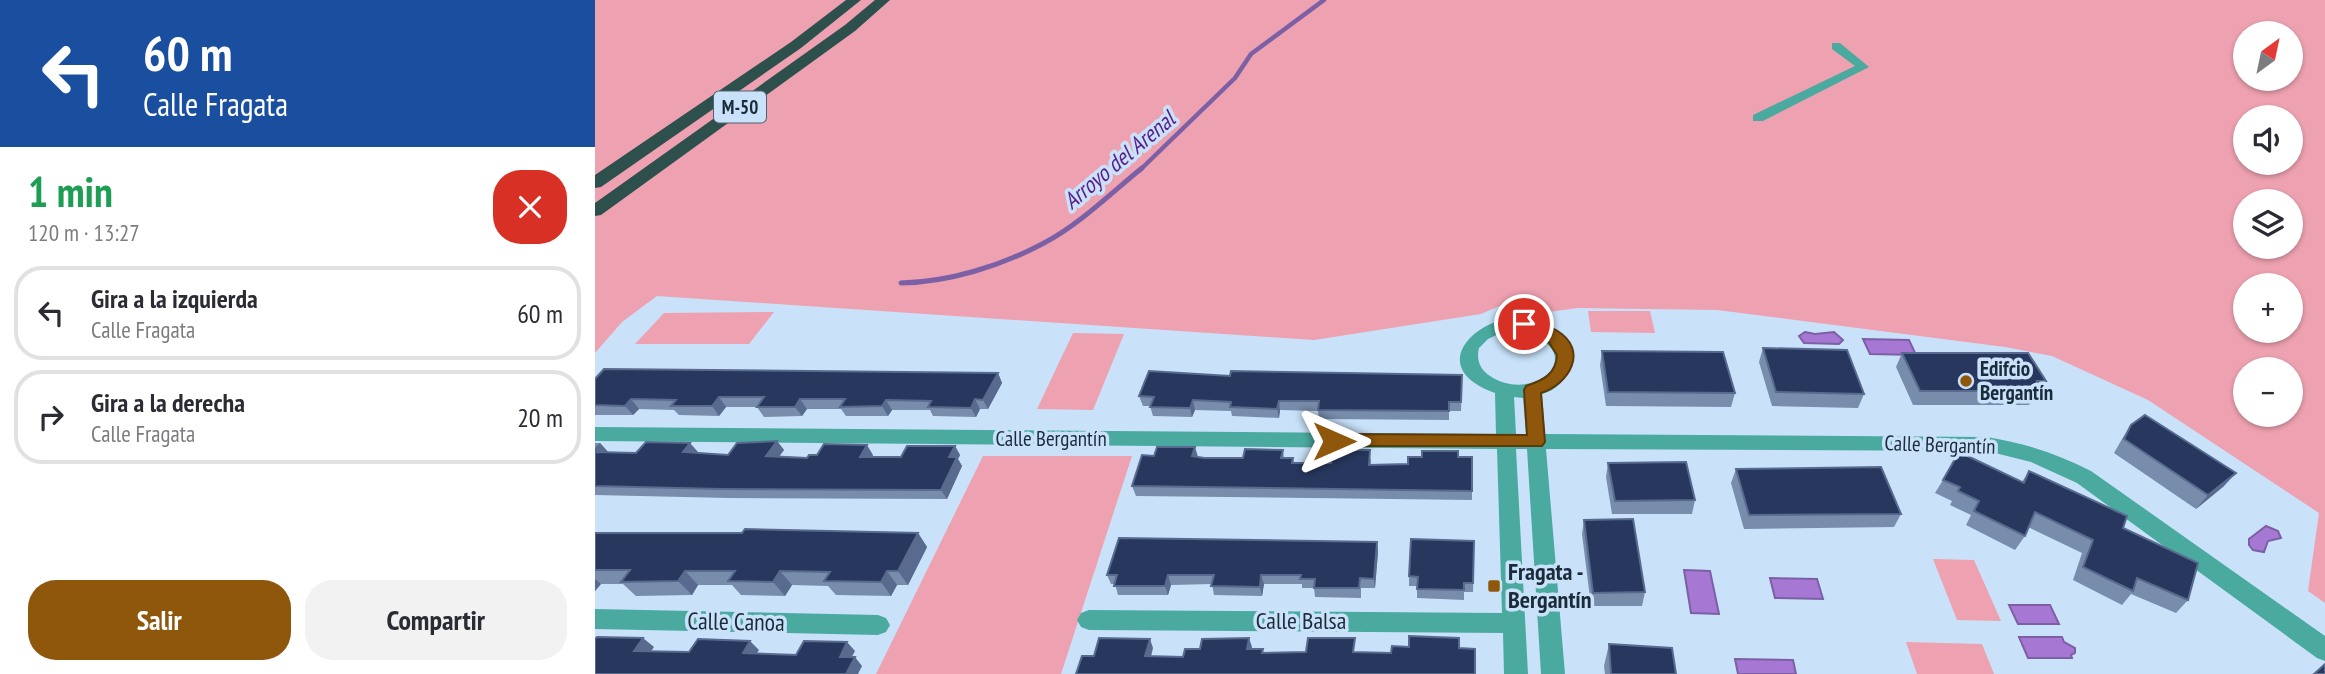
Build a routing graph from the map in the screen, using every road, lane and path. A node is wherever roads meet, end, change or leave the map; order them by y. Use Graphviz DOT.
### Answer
graph roads {
  1 [pos="852,0"];
  2 [pos="883,0"];
  3 [pos="1836,46"];
  4 [pos="1759,118"];
  5 [pos="595,169"];
  6 [pos="595,183"];
  7 [pos="595,211"];
  8 [pos="1504,390"];
  9 [pos="1532,390"];
  10 [pos="595,434"];
  11 [pos="1507,442"];
  12 [pos="1536,442"];
  13 [pos="595,620"];
  14 [pos="1089,620"];
  15 [pos="1514,623"];
  16 [pos="878,625"];
  17 [pos="2325,650"];
  18 [pos="1516,674"];
  19 [pos="1553,674"];
  1 -- 5 [label="highway"];
  1 -- 6 [label="highway, M-50"];
  2 -- 7 [label="highway, M-50"];
  3 -- 4 [label="street"];
  8 -- 9 [label="street"];
  8 -- 9 [label="street"];
  8 -- 11 [label="street"];
  9 -- 12 [label="street"];
  10 -- 11 [label="street, Calle Bergantín"];
  11 -- 12 [label="street, Calle Bergantín"];
  11 -- 15 [label="street"];
  12 -- 17 [label="street, Calle Bergantín"];
  12 -- 19 [label="street"];
  13 -- 16 [label="street, Calle Canoa"];
  14 -- 15 [label="street, Calle Balsa"];
  15 -- 18 [label="street"];
}
